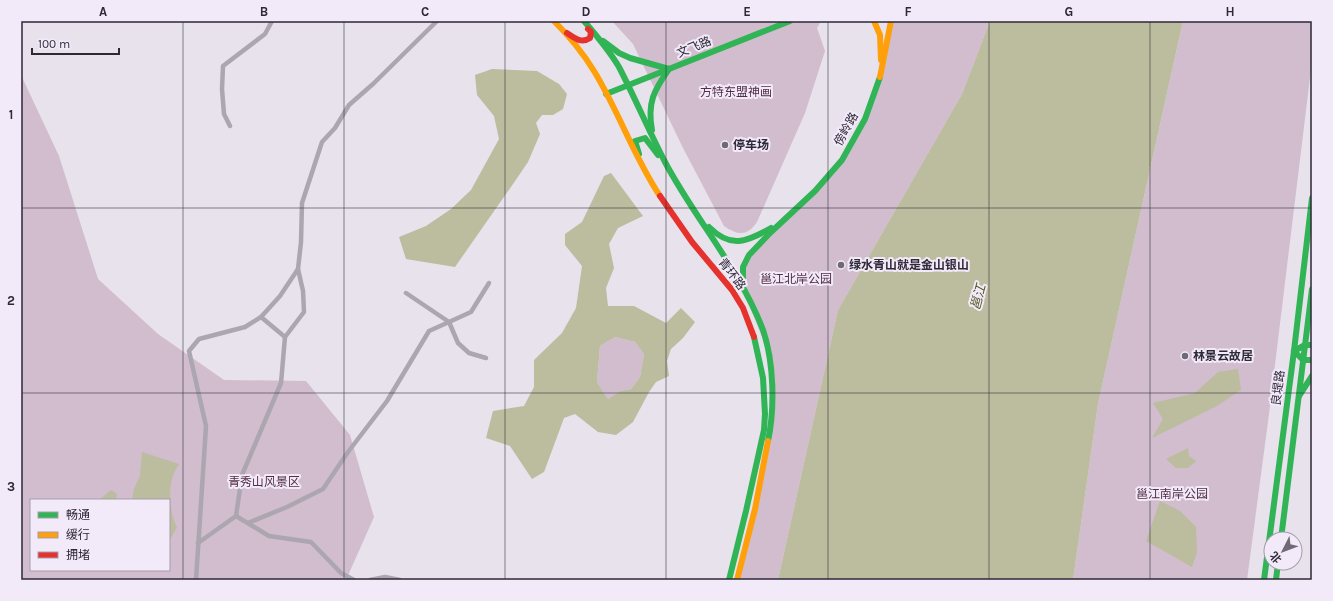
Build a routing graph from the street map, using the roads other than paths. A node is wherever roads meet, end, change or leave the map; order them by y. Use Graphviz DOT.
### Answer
graph roads {
  1 [pos="272,21"];
  2 [pos="437,21"];
  3 [pos="554,21"];
  4 [pos="584,21"];
  5 [pos="790,21"];
  6 [pos="874,21"];
  7 [pos="891,21"];
  8 [pos="563,30"];
  9 [pos="598,37"];
  10 [pos="669,69"];
  11 [pos="881,73"];
  12 [pos="628,86"];
  13 [pos="606,94"];
  14 [pos="230,126"];
  15 [pos="654,141"];
  16 [pos="665,162"];
  17 [pos="644,171"];
  18 [pos="1312,198"];
  19 [pos="691,206"];
  20 [pos="778,224"];
  21 [pos="298,270"];
  22 [pos="489,283"];
  23 [pos="743,288"];
  24 [pos="1312,289"];
  25 [pos="406,293"];
  26 [pos="1311,304"];
  27 [pos="260,316"];
  28 [pos="449,322"];
  29 [pos="285,338"];
  30 [pos="1305,345"];
  31 [pos="1312,345"];
  32 [pos="1294,351"];
  33 [pos="486,358"];
  34 [pos="1303,360"];
  35 [pos="1312,360"];
  36 [pos="1312,376"];
  37 [pos="1298,398"];
  38 [pos="236,516"];
  39 [pos="248,523"];
  40 [pos="1282,531"];
  41 [pos="198,543"];
  42 [pos="196,580"];
  43 [pos="354,580"];
  44 [pos="370,580"];
  45 [pos="400,580"];
  46 [pos="730,580"];
  47 [pos="737,580"];
  48 [pos="1264,580"];
  1 -- 14 [label="street"];
  2 -- 21 [label="street"];
  3 -- 8 [label="main road, 青环路"];
  4 -- 8 [label="main road"];
  4 -- 9 [label="main road, 青环路"];
  5 -- 10 [label="main road, 文飞路"];
  6 -- 11 [label="main road"];
  7 -- 11 [label="main road, 傍岭路"];
  8 -- 13 [label="main road, 青环路"];
  9 -- 10 [label="main road"];
  9 -- 12 [label="main road, 青环路"];
  10 -- 12 [label="main road, 文飞路"];
  10 -- 15 [label="main road"];
  11 -- 20 [label="main road, 傍岭路"];
  12 -- 13 [label="main road, 文飞路"];
  12 -- 15 [label="main road, 青环路"];
  13 -- 17 [label="main road, 青环路"];
  15 -- 16 [label="main road, 青环路"];
  16 -- 17 [label="main road"];
  16 -- 19 [label="main road, 青环路"];
  17 -- 46 [label="main road, 青环路"];
  18 -- 32 [label="main road, 良堤路"];
  19 -- 20 [label="main road"];
  19 -- 23 [label="main road, 青环路"];
  20 -- 23 [label="main road"];
  21 -- 27 [label="street"];
  21 -- 29 [label="street"];
  22 -- 28 [label="street"];
  23 -- 47 [label="main road, 青环路"];
  24 -- 26 [label="main road, 良堤路"];
  25 -- 28 [label="street"];
  26 -- 30 [label="main road, 良堤路"];
  27 -- 29 [label="street"];
  27 -- 41 [label="street"];
  28 -- 33 [label="street"];
  28 -- 39 [label="street"];
  29 -- 38 [label="street"];
  30 -- 31 [label="main road"];
  30 -- 32 [label="main road"];
  30 -- 34 [label="main road, 良堤路"];
  32 -- 34 [label="main road"];
  32 -- 48 [label="main road, 良堤路"];
  34 -- 35 [label="main road"];
  34 -- 37 [label="main road, 良堤路"];
  36 -- 37 [label="main road"];
  37 -- 40 [label="main road, 良堤路"];
  38 -- 39 [label="street"];
  38 -- 41 [label="street"];
  39 -- 43 [label="street"];
  41 -- 42 [label="street"];
  44 -- 45 [label="street"];
}
